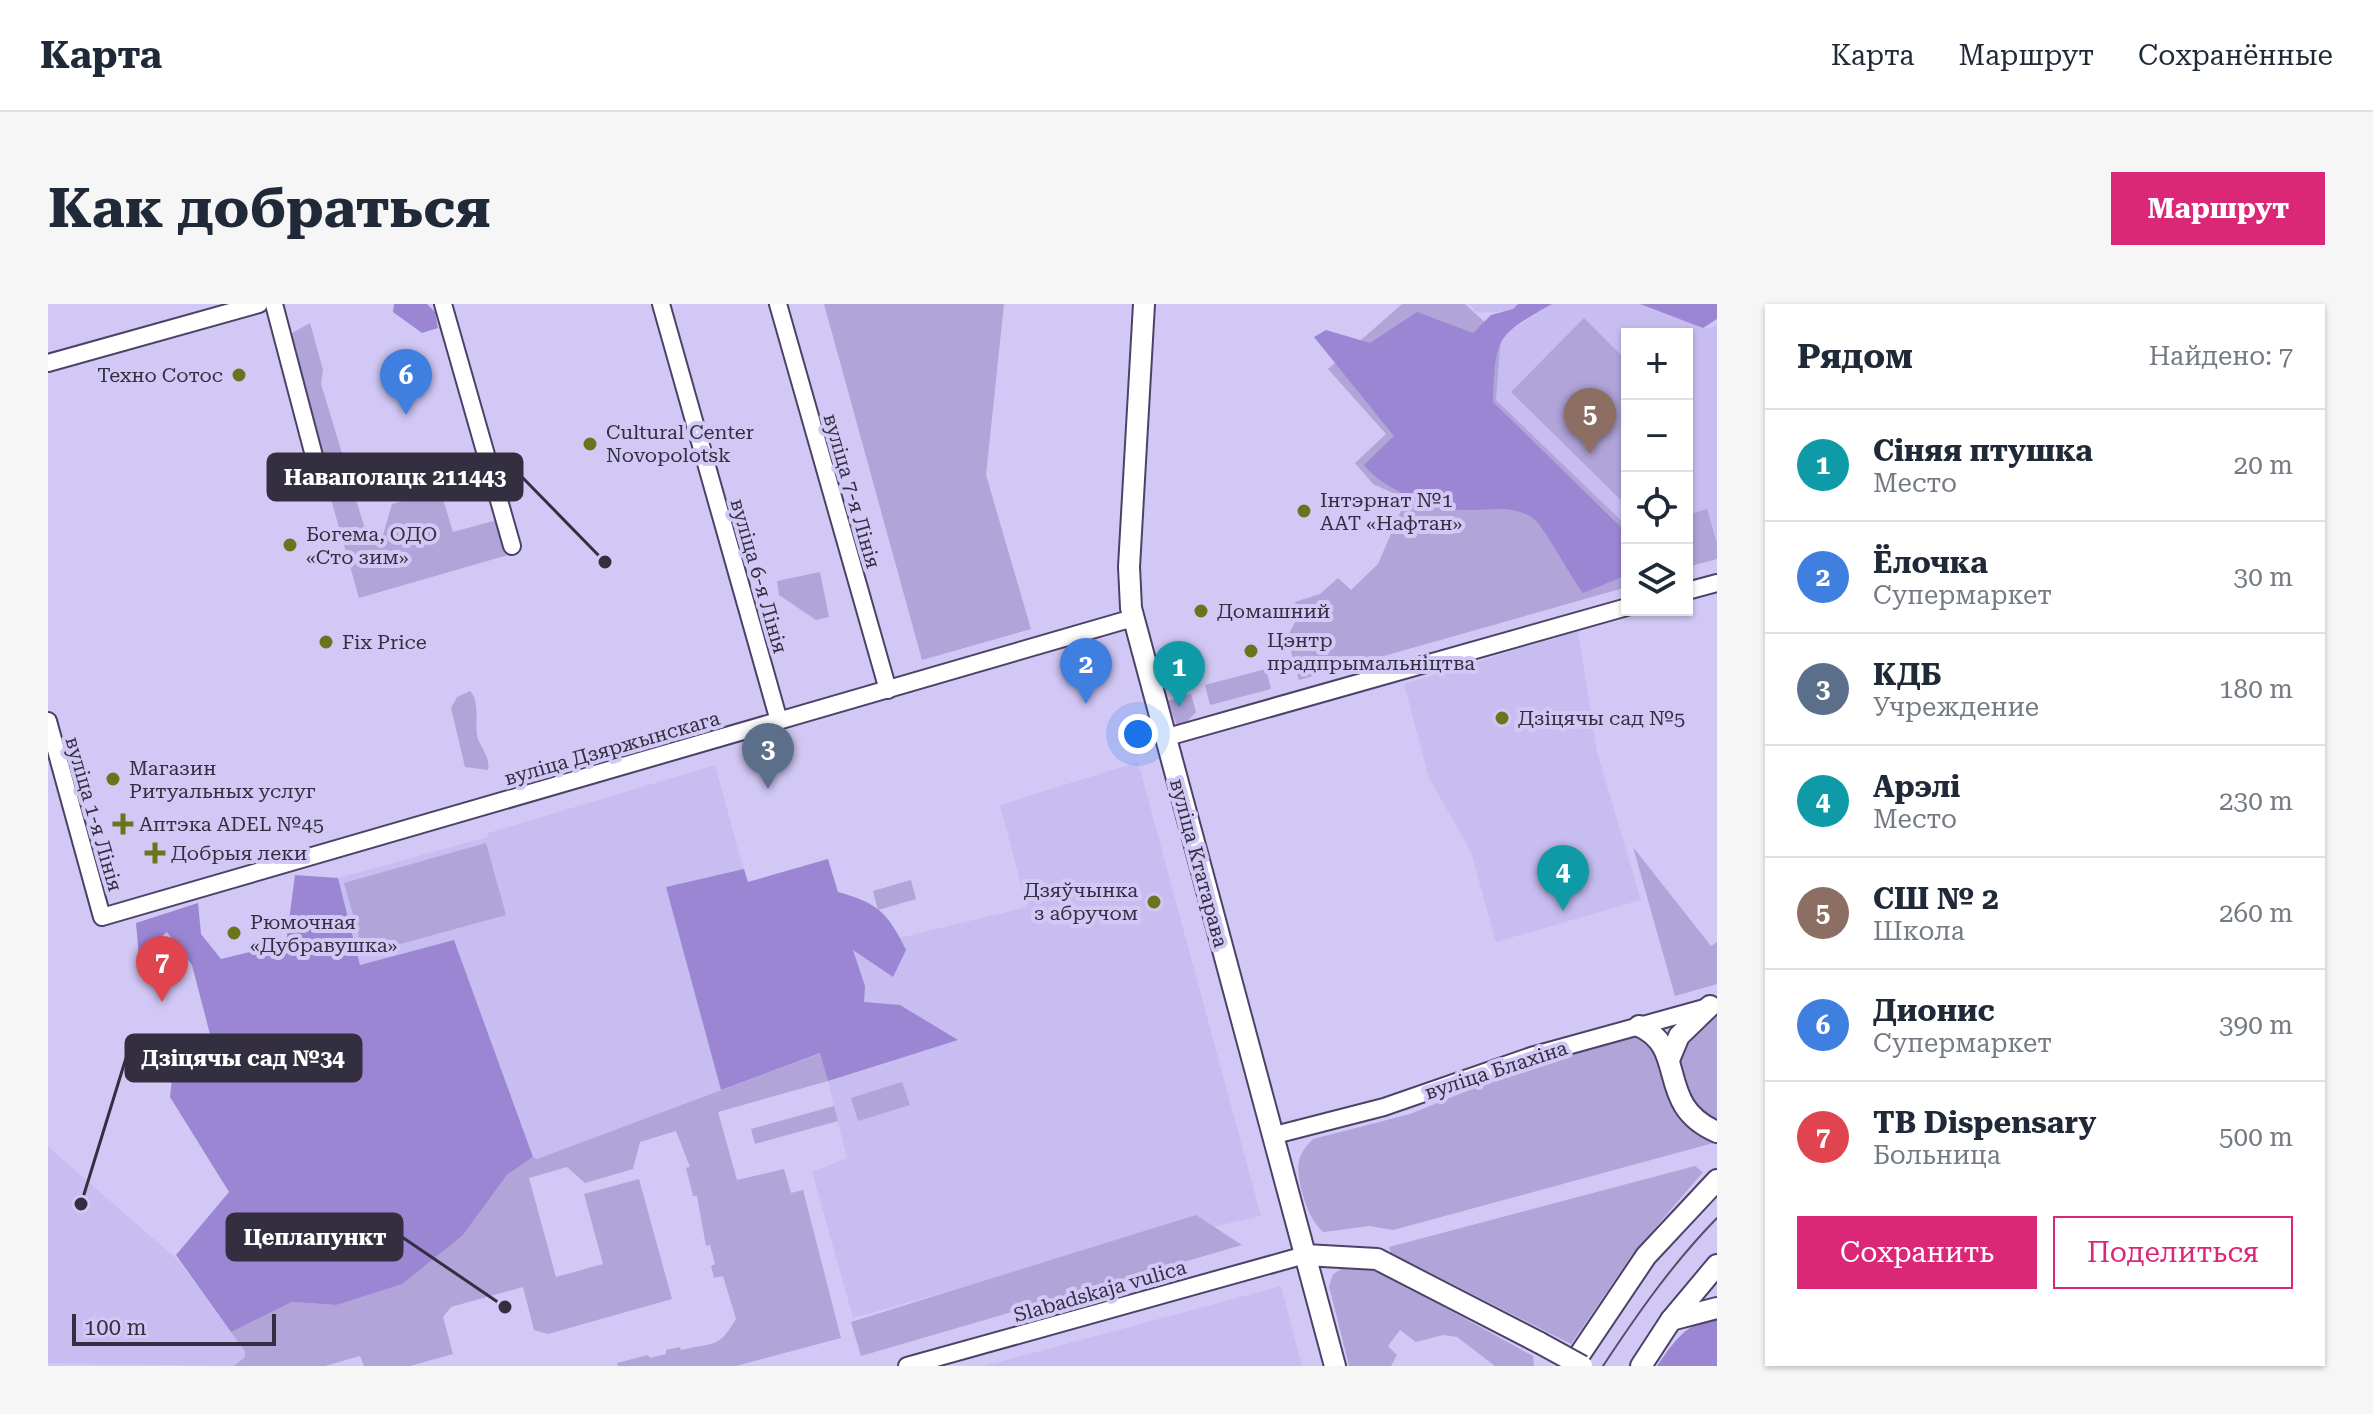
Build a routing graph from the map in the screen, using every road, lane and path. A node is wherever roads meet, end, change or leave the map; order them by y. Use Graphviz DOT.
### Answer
graph roads {
  1 [pos="259,304"];
  2 [pos="274,304"];
  3 [pos="443,304"];
  4 [pos="661,304"];
  5 [pos="778,304"];
  6 [pos="1144,304"];
  7 [pos="48,363"];
  8 [pos="323,490"];
  9 [pos="512,546"];
  10 [pos="1717,583"];
  11 [pos="1693,589"];
  12 [pos="1621,609"];
  13 [pos="1133,618"];
  14 [pos="888,690"];
  15 [pos="48,721"];
  16 [pos="779,721"];
  17 [pos="1164,738"];
  18 [pos="102,917"];
  19 [pos="1714,1005"];
  20 [pos="1639,1026"];
  21 [pos="1669,1060"];
  22 [pos="1717,1132"];
  23 [pos="1275,1135"];
  24 [pos="1717,1180"];
  25 [pos="1305,1255"];
  26 [pos="1717,1265"];
  27 [pos="1717,1308"];
  28 [pos="1671,1320"];
  29 [pos="907,1366"];
  30 [pos="1335,1366"];
  31 [pos="1572,1366"];
  32 [pos="1582,1366"];
  33 [pos="1641,1366"];
  1 -- 7 [label="street"];
  2 -- 8 [label="street"];
  3 -- 9 [label="street"];
  4 -- 16 [label="street, вуліца 6-я Лінія"];
  5 -- 14 [label="street, вуліца 7-я Лінія"];
  6 -- 13 [label="main road, вуліца Ктатарава"];
  10 -- 11 [label="street"];
  12 -- 17 [label="street"];
  13 -- 14 [label="street, вуліца Дзяржынскага"];
  13 -- 17 [label="main road, вуліца Ктатарава"];
  14 -- 16 [label="street, вуліца Дзяржынскага"];
  15 -- 18 [label="street, вуліца 1-я Лінія"];
  16 -- 18 [label="street, вуліца Дзяржынскага"];
  17 -- 23 [label="main road, вуліца Ктатарава"];
  19 -- 20 [label="street, вуліца Блахіна"];
  19 -- 21 [label="main road"];
  20 -- 21 [label="main road"];
  20 -- 23 [label="street, вуліца Блахіна"];
  21 -- 22 [label="main road"];
  23 -- 25 [label="main road, вуліца Ктатарава"];
  24 -- 31 [label="main road"];
  25 -- 29 [label="street, Slabadskaja vulica"];
  25 -- 30 [label="main road, вуліца Ктатарава"];
  25 -- 32 [label="main road, bridge"];
  26 -- 28 [label="main road"];
  27 -- 28 [label="main road"];
  28 -- 33 [label="main road"];
}
